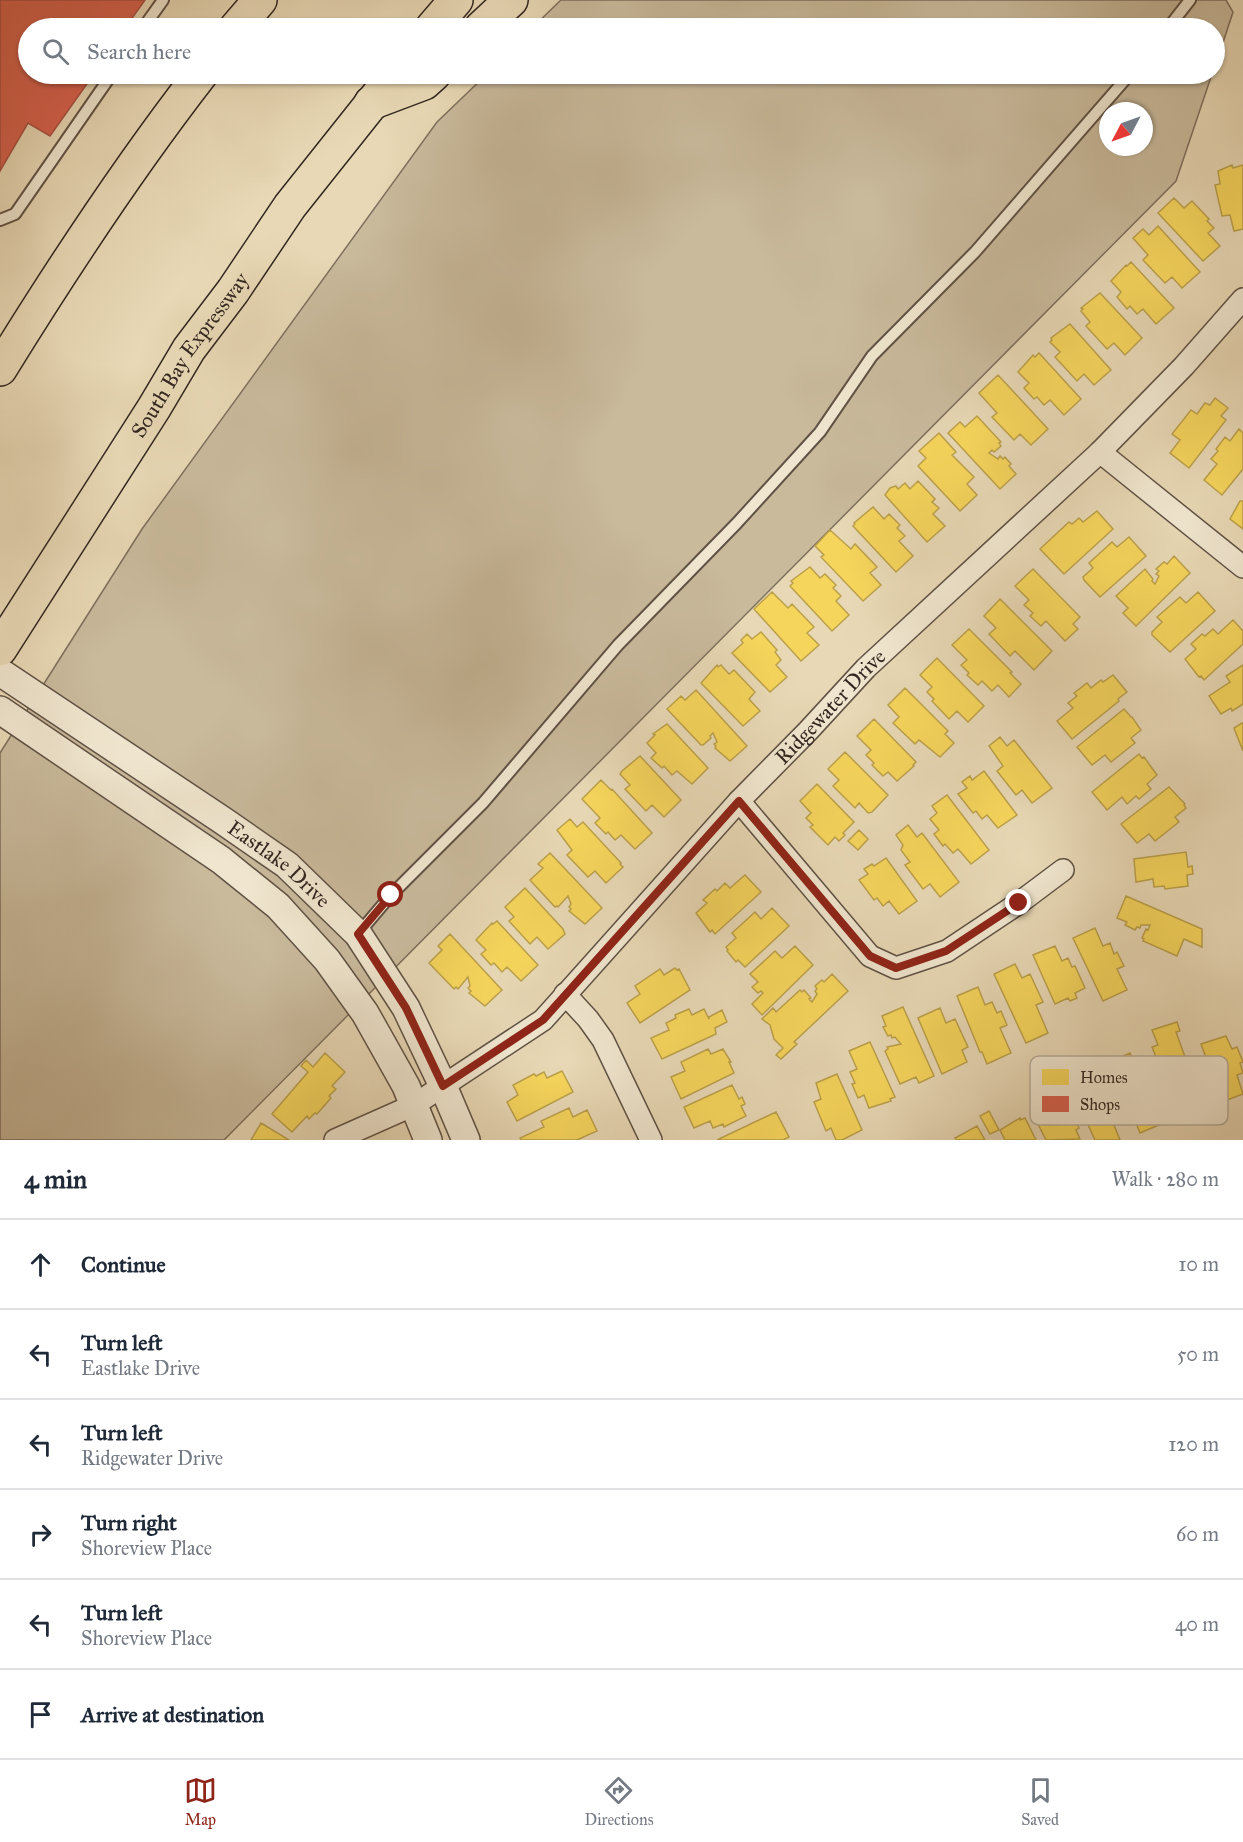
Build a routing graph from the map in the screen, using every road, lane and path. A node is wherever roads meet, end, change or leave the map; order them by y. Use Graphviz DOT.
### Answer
graph roads {
  1 [pos="163,0"];
  2 [pos="260,0"];
  3 [pos="456,0"];
  4 [pos="511,0"];
  5 [pos="1190,0"];
  6 [pos="150,18"];
  7 [pos="245,18"];
  8 [pos="441,18"];
  9 [pos="492,18"];
  10 [pos="1176,18"];
  11 [pos="105,84"];
  12 [pos="194,84"];
  13 [pos="387,84"];
  14 [pos="421,84"];
  15 [pos="1122,84"];
  16 [pos="370,104"];
  17 [pos="0,220"];
  18 [pos="1243,299"];
  19 [pos="0,369"];
  20 [pos="1100,452"];
  21 [pos="1243,567"];
  22 [pos="0,649"];
  23 [pos="0,672"];
  24 [pos="0,710"];
  25 [pos="739,801"];
  26 [pos="1063,870"];
  27 [pos="358,934"];
  28 [pos="565,994"];
  29 [pos="443,1086"];
  30 [pos="414,1105"];
  31 [pos="335,1140"];
  32 [pos="428,1140"];
  33 [pos="466,1140"];
  34 [pos="651,1140"];
  1 -- 6 [label="lane"];
  2 -- 7 [label="highway"];
  3 -- 8 [label="highway"];
  4 -- 9 [label="highway"];
  5 -- 10 [label="lane"];
  11 -- 17 [label="lane"];
  12 -- 19 [label="highway"];
  13 -- 16 [label="highway, South Bay Expressway"];
  14 -- 16 [label="highway"];
  15 -- 27 [label="lane"];
  16 -- 22 [label="highway, South Bay Expressway"];
  18 -- 20 [label="street, Ridgewater Drive"];
  20 -- 21 [label="street"];
  20 -- 25 [label="street, Ridgewater Drive"];
  23 -- 27 [label="street, Eastlake Drive"];
  24 -- 30 [label="street, Eastlake Drive"];
  25 -- 26 [label="street"];
  25 -- 28 [label="street, Ridgewater Drive"];
  27 -- 29 [label="street, Eastlake Drive"];
  28 -- 29 [label="street, Ridgewater Drive"];
  28 -- 34 [label="street"];
  29 -- 30 [label="street, Ridgewater Drive"];
  29 -- 33 [label="street, Eastlake Drive"];
  30 -- 31 [label="street, Ridgewater Drive"];
  30 -- 32 [label="street, Eastlake Drive"];
}
